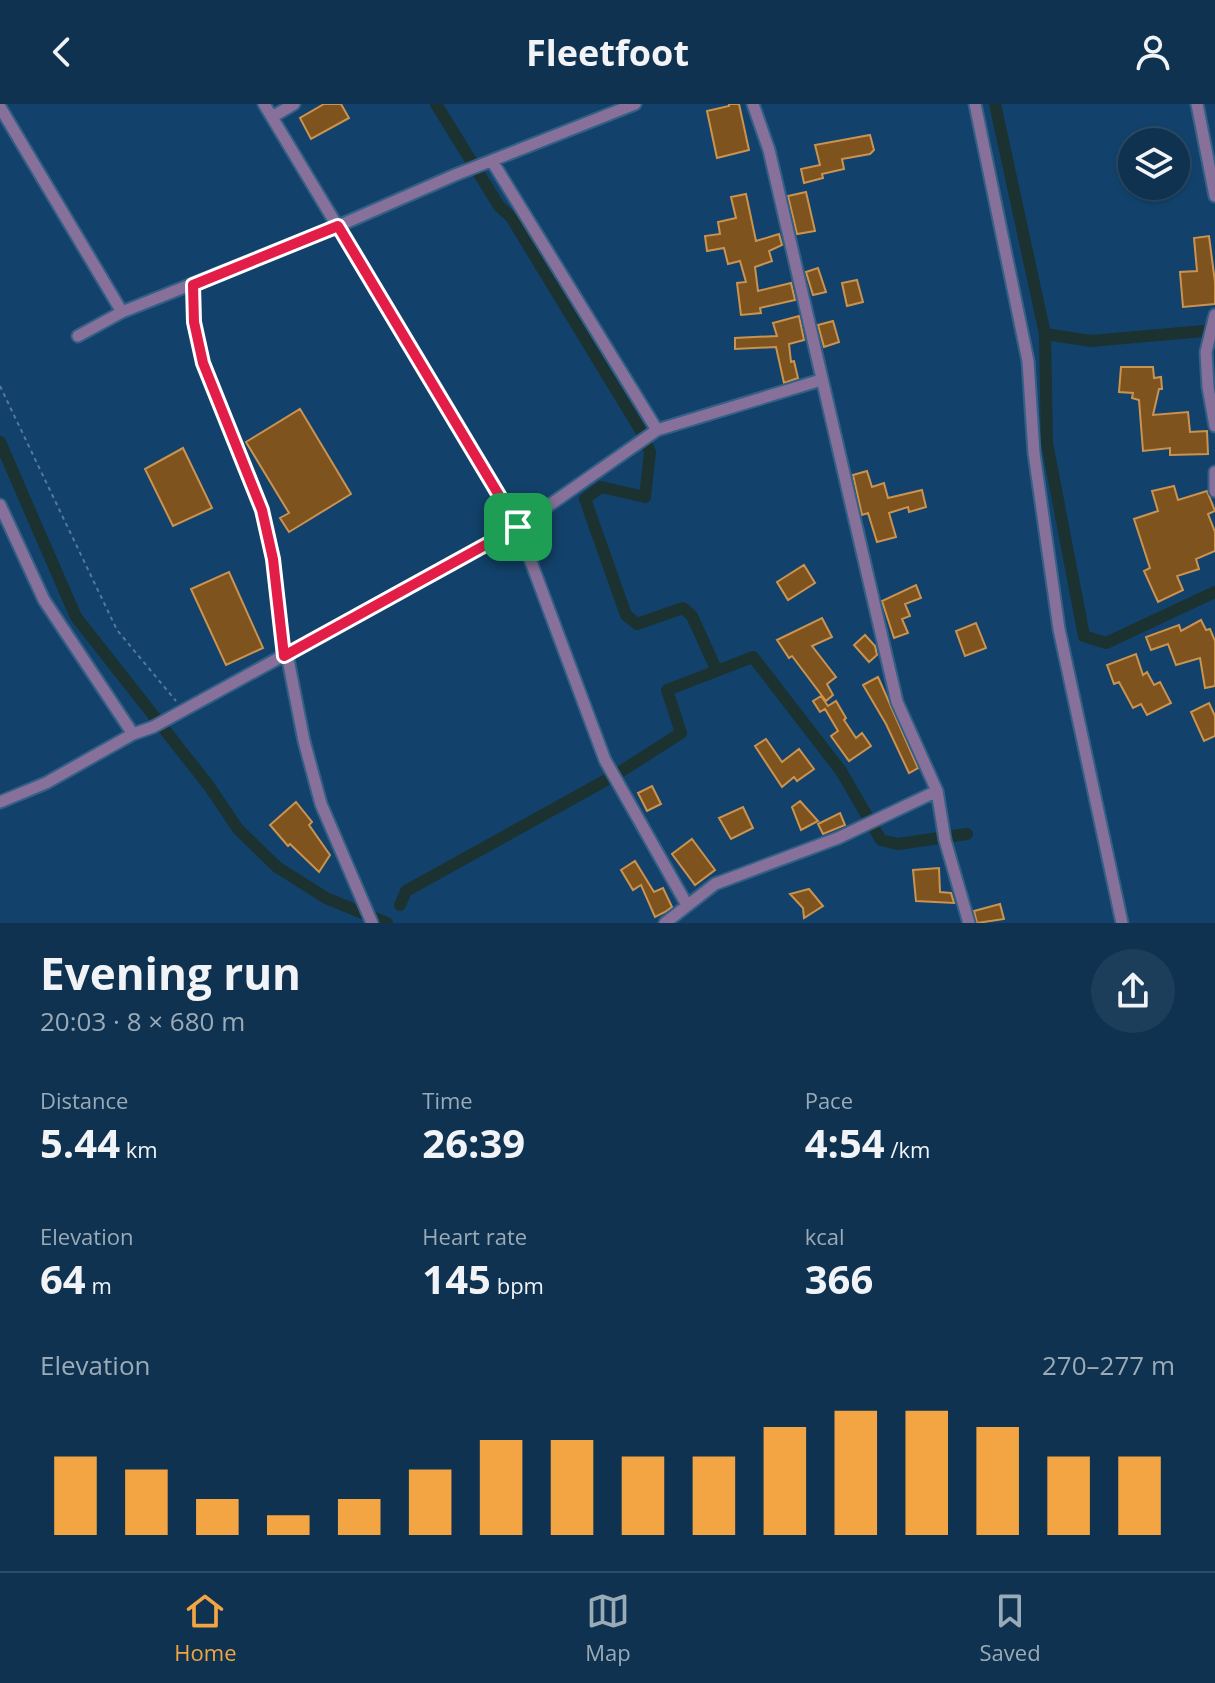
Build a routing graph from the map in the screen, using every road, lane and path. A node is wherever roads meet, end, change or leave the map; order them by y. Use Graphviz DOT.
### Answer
graph roads {
  1 [pos="264,104"];
  2 [pos="294,104"];
  3 [pos="635,104"];
  4 [pos="753,104"];
  5 [pos="975,104"];
  6 [pos="1197,104"];
  7 [pos="0,107"];
  8 [pos="272,117"];
  9 [pos="488,162"];
  10 [pos="1215,196"];
  11 [pos="338,226"];
  12 [pos="193,285"];
  13 [pos="122,312"];
  14 [pos="1215,315"];
  15 [pos="78,336"];
  16 [pos="821,380"];
  17 [pos="0,386"];
  18 [pos="1215,426"];
  19 [pos="657,430"];
  20 [pos="1215,472"];
  21 [pos="1215,491"];
  22 [pos="0,505"];
  23 [pos="518,527"];
  24 [pos="285,655"];
  25 [pos="178,713"];
  26 [pos="133,734"];
  27 [pos="937,791"];
  28 [pos="0,802"];
  29 [pos="687,905"];
  30 [pos="372,923"];
  31 [pos="665,923"];
  32 [pos="969,923"];
  33 [pos="1122,923"];
  1 -- 8 [label="street"];
  2 -- 8 [label="street"];
  3 -- 9 [label="street"];
  4 -- 16 [label="street"];
  5 -- 33 [label="street"];
  6 -- 10 [label="street"];
  7 -- 13 [label="street"];
  8 -- 11 [label="street"];
  9 -- 11 [label="street"];
  9 -- 19 [label="street"];
  11 -- 12 [label="street"];
  11 -- 23 [label="street"];
  12 -- 13 [label="street"];
  12 -- 24 [label="street"];
  13 -- 15 [label="street"];
  14 -- 18 [label="street"];
  16 -- 19 [label="street"];
  16 -- 27 [label="street"];
  17 -- 25 [label="path"];
  19 -- 23 [label="street"];
  20 -- 21 [label="street"];
  22 -- 26 [label="street"];
  23 -- 24 [label="street"];
  23 -- 29 [label="street"];
  24 -- 25 [label="street"];
  24 -- 30 [label="street"];
  25 -- 26 [label="street"];
  26 -- 28 [label="street"];
  27 -- 29 [label="street"];
  27 -- 32 [label="street"];
  29 -- 31 [label="street"];
}
